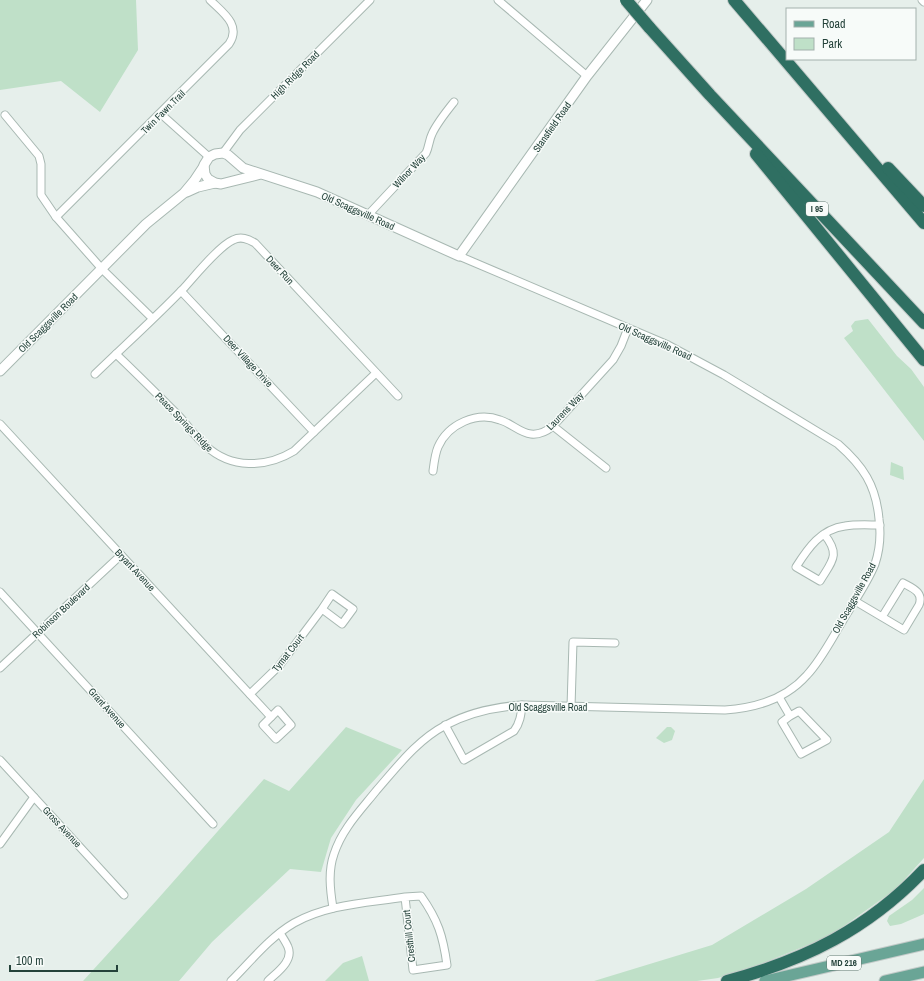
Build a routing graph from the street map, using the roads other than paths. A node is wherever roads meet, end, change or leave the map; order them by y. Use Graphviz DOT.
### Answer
graph roads {
  1 [pos="210,0"];
  2 [pos="370,0"];
  3 [pos="498,0"];
  4 [pos="626,0"];
  5 [pos="647,0"];
  6 [pos="734,0"];
  7 [pos="799,75"];
  8 [pos="587,76"];
  9 [pos="710,95"];
  10 [pos="454,102"];
  11 [pos="161,114"];
  12 [pos="5,115"];
  13 [pos="223,153"];
  14 [pos="209,157"];
  15 [pos="232,159"];
  16 [pos="204,166"];
  17 [pos="261,174"];
  18 [pos="215,183"];
  19 [pos="227,183"];
  20 [pos="184,193"];
  21 [pos="924,206"];
  22 [pos="368,215"];
  23 [pos="56,217"];
  24 [pos="924,223"];
  25 [pos="459,256"];
  26 [pos="102,269"];
  27 [pos="181,291"];
  28 [pos="152,318"];
  29 [pos="924,323"];
  30 [pos="628,328"];
  31 [pos="116,354"];
  32 [pos="924,360"];
  33 [pos="0,371"];
  34 [pos="376,373"];
  35 [pos="95,374"];
  36 [pos="398,396"];
  37 [pos="0,424"];
  38 [pos="554,426"];
  39 [pos="314,432"];
  40 [pos="606,468"];
  41 [pos="433,471"];
  42 [pos="880,525"];
  43 [pos="824,534"];
  44 [pos="121,555"];
  45 [pos="0,592"];
  46 [pos="855,601"];
  47 [pos="322,608"];
  48 [pos="882,618"];
  49 [pos="38,633"];
  50 [pos="615,644"];
  51 [pos="0,668"];
  52 [pos="250,694"];
  53 [pos="779,697"];
  54 [pos="522,705"];
  55 [pos="571,706"];
  56 [pos="790,716"];
  57 [pos="271,717"];
  58 [pos="445,725"];
  59 [pos="0,760"];
  60 [pos="34,797"];
  61 [pos="213,824"];
  62 [pos="0,844"];
  63 [pos="924,870"];
  64 [pos="124,895"];
  65 [pos="405,897"];
  66 [pos="333,908"];
  67 [pos="280,933"];
  68 [pos="924,944"];
  69 [pos="924,972"];
  70 [pos="231,981"];
  71 [pos="268,981"];
  72 [pos="727,981"];
  73 [pos="765,981"];
  74 [pos="885,981"];
  1 -- 11 [label="street, Twin Fawn Trail"];
  2 -- 13 [label="street, High Ridge Road"];
  3 -- 8 [label="street"];
  4 -- 9 [label="highway, I 95, bridge"];
  5 -- 8 [label="street, Stansfield Road"];
  6 -- 7 [label="highway"];
  7 -- 21 [label="highway"];
  7 -- 24 [label="highway"];
  8 -- 25 [label="street, Stansfield Road"];
  9 -- 29 [label="highway, I 95"];
  9 -- 32 [label="highway"];
  10 -- 22 [label="street, Wilnor Way"];
  11 -- 14 [label="street"];
  11 -- 23 [label="street, Twin Fawn Trail"];
  12 -- 23 [label="street"];
  13 -- 14 [label="street"];
  13 -- 15 [label="street"];
  14 -- 16 [label="street"];
  15 -- 17 [label="street, Old Scaggsville Road"];
  15 -- 19 [label="street"];
  16 -- 18 [label="street"];
  16 -- 20 [label="street, Old Scaggsville Road"];
  17 -- 19 [label="street"];
  17 -- 22 [label="street, Old Scaggsville Road"];
  18 -- 19 [label="street"];
  18 -- 20 [label="street, Old Scaggsville Road"];
  20 -- 26 [label="street, Old Scaggsville Road"];
  22 -- 25 [label="street, Old Scaggsville Road"];
  23 -- 26 [label="street"];
  25 -- 30 [label="street, Old Scaggsville Road"];
  26 -- 28 [label="street"];
  26 -- 33 [label="street, Old Scaggsville Road"];
  27 -- 28 [label="street, Deer Run"];
  27 -- 34 [label="street, Deer Run"];
  27 -- 39 [label="street, Deer Village Drive"];
  28 -- 31 [label="street, Deer Run"];
  30 -- 38 [label="street, Laurens Way"];
  30 -- 42 [label="street, Old Scaggsville Road"];
  31 -- 35 [label="street, Deer Run"];
  31 -- 39 [label="street, Peace Springs Ridge"];
  34 -- 36 [label="street, Deer Run"];
  34 -- 39 [label="street, Peace Springs Ridge"];
  37 -- 44 [label="street, Bryant Avenue"];
  38 -- 40 [label="street"];
  38 -- 41 [label="street, Laurens Way"];
  42 -- 43 [label="street"];
  42 -- 46 [label="street, Old Scaggsville Road"];
  43 -- 43 [label="street"];
  44 -- 49 [label="street, Robinson Boulevard"];
  44 -- 52 [label="street, Bryant Avenue"];
  45 -- 49 [label="street, Grant Avenue"];
  46 -- 48 [label="street"];
  46 -- 53 [label="street, Old Scaggsville Road"];
  47 -- 52 [label="street, Tymat Court"];
  48 -- 48 [label="street"];
  49 -- 51 [label="street, Robinson Boulevard"];
  49 -- 61 [label="street, Grant Avenue"];
  50 -- 55 [label="street"];
  52 -- 57 [label="street, Bryant Avenue"];
  53 -- 55 [label="street, Old Scaggsville Road"];
  53 -- 56 [label="street"];
  54 -- 55 [label="street, Old Scaggsville Road"];
  54 -- 58 [label="street, Old Scaggsville Road"];
  54 -- 58 [label="street"];
  56 -- 56 [label="street"];
  58 -- 66 [label="street, Old Scaggsville Road"];
  59 -- 60 [label="street, Gross Avenue"];
  60 -- 62 [label="street"];
  60 -- 64 [label="street, Gross Avenue"];
  63 -- 72 [label="highway"];
  65 -- 65 [label="street, Cresthill Court"];
  65 -- 66 [label="street, Cresthill Court"];
  66 -- 67 [label="street, Cresthill Court"];
  67 -- 70 [label="street, Cresthill Court"];
  67 -- 71 [label="street"];
  68 -- 73 [label="main road, MD 216"];
  69 -- 74 [label="main road"];
}
